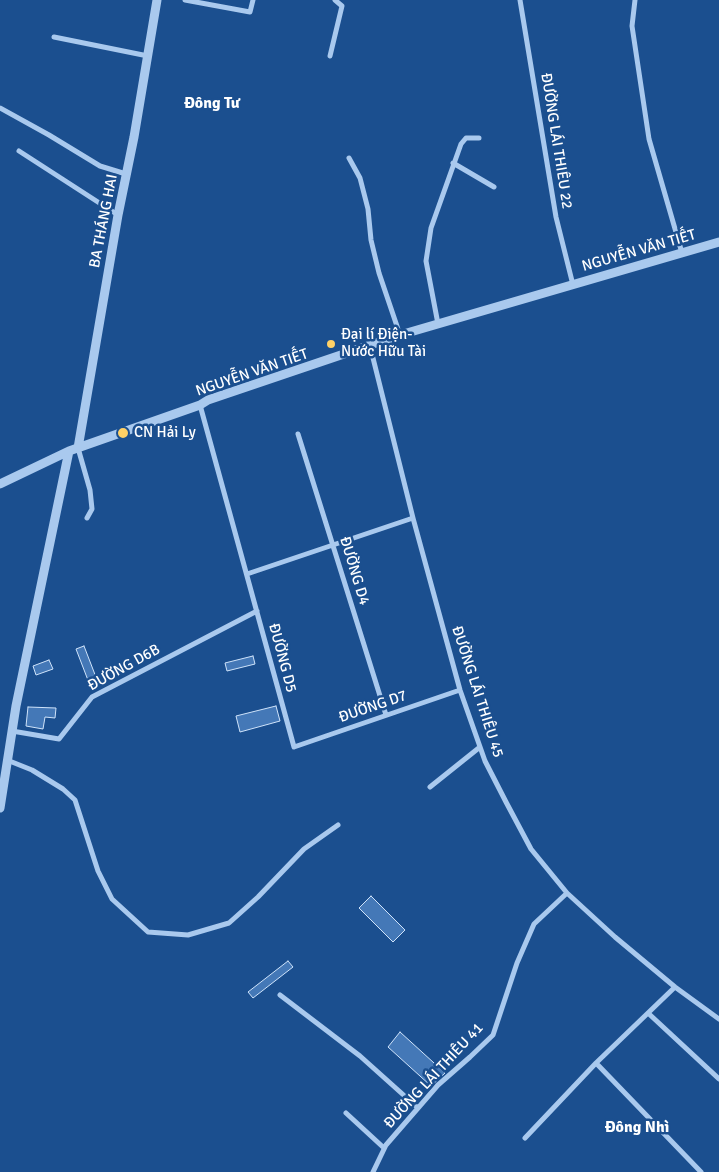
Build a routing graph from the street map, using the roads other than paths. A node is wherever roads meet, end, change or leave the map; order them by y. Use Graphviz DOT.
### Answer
graph roads {
  1 [pos="157,0"];
  2 [pos="185,0"];
  3 [pos="253,0"];
  4 [pos="335,0"];
  5 [pos="520,0"];
  6 [pos="635,0"];
  7 [pos="54,36"];
  8 [pos="148,56"];
  9 [pos="330,56"];
  10 [pos="0,108"];
  11 [pos="479,138"];
  12 [pos="19,152"];
  13 [pos="349,158"];
  14 [pos="453,163"];
  15 [pos="126,174"];
  16 [pos="494,187"];
  17 [pos="118,214"];
  18 [pos="719,242"];
  19 [pos="682,253"];
  20 [pos="573,284"];
  21 [pos="438,324"];
  22 [pos="400,335"];
  23 [pos="370,346"];
  24 [pos="200,405"];
  25 [pos="298,434"];
  26 [pos="78,448"];
  27 [pos="69,451"];
  28 [pos="0,484"];
  29 [pos="87,518"];
  30 [pos="413,518"];
  31 [pos="333,545"];
  32 [pos="247,574"];
  33 [pos="257,612"];
  34 [pos="460,690"];
  35 [pos="386,715"];
  36 [pos="12,731"];
  37 [pos="294,748"];
  38 [pos="480,748"];
  39 [pos="7,760"];
  40 [pos="430,787"];
  41 [pos="0,808"];
  42 [pos="338,826"];
  43 [pos="567,893"];
  44 [pos="675,988"];
  45 [pos="280,995"];
  46 [pos="648,1013"];
  47 [pos="719,1018"];
  48 [pos="596,1063"];
  49 [pos="719,1079"];
  50 [pos="418,1108"];
  51 [pos="346,1113"];
  52 [pos="526,1138"];
  53 [pos="384,1148"];
  54 [pos="373,1172"];
  55 [pos="701,1172"];
  1 -- 8 [label="street, BA THÁNG HAI"];
  2 -- 3 [label="street"];
  4 -- 9 [label="street"];
  5 -- 20 [label="street, ĐƯỜNG LÁI THIÊU 22"];
  6 -- 19 [label="street"];
  7 -- 8 [label="street"];
  8 -- 15 [label="street, BA THÁNG HAI"];
  10 -- 15 [label="street"];
  11 -- 14 [label="street"];
  12 -- 17 [label="street"];
  13 -- 22 [label="street"];
  14 -- 16 [label="street"];
  14 -- 21 [label="street"];
  15 -- 17 [label="street, BA THÁNG HAI"];
  17 -- 26 [label="street, BA THÁNG HAI"];
  18 -- 19 [label="street, NGUYỄN VĂN TIẾT"];
  19 -- 20 [label="street, NGUYỄN VĂN TIẾT"];
  20 -- 21 [label="street, NGUYỄN VĂN TIẾT"];
  21 -- 22 [label="street, NGUYỄN VĂN TIẾT"];
  22 -- 23 [label="street, NGUYỄN VĂN TIẾT"];
  23 -- 24 [label="street, NGUYỄN VĂN TIẾT"];
  23 -- 30 [label="street, ĐƯỜNG LÁI THIÊU 45"];
  24 -- 26 [label="street, NGUYỄN VĂN TIẾT"];
  24 -- 32 [label="street, ĐƯỜNG D5"];
  25 -- 31 [label="street, ĐƯỜNG D4"];
  26 -- 27 [label="street, NGUYỄN VĂN TIẾT"];
  26 -- 29 [label="street"];
  27 -- 28 [label="street, NGUYỄN VĂN TIẾT"];
  27 -- 36 [label="street"];
  30 -- 31 [label="street"];
  30 -- 34 [label="street, ĐƯỜNG LÁI THIÊU 45"];
  31 -- 32 [label="street"];
  31 -- 35 [label="street, ĐƯỜNG D4"];
  32 -- 33 [label="street, ĐƯỜNG D5"];
  33 -- 36 [label="street, ĐƯỜNG D6B"];
  33 -- 37 [label="street, ĐƯỜNG D5"];
  34 -- 35 [label="street, ĐƯỜNG D7"];
  34 -- 38 [label="street, ĐƯỜNG LÁI THIÊU 45"];
  35 -- 37 [label="street, ĐƯỜNG D7"];
  36 -- 39 [label="street"];
  38 -- 40 [label="street"];
  38 -- 43 [label="street, ĐƯỜNG LÁI THIÊU 45"];
  39 -- 41 [label="street"];
  39 -- 42 [label="street"];
  43 -- 44 [label="street, ĐƯỜNG LÁI THIÊU 45"];
  43 -- 50 [label="street, ĐƯỜNG LÁI THIÊU 41"];
  44 -- 46 [label="street"];
  44 -- 47 [label="street, ĐƯỜNG LÁI THIÊU 45"];
  45 -- 50 [label="street"];
  46 -- 48 [label="street"];
  46 -- 49 [label="street"];
  48 -- 52 [label="street"];
  48 -- 55 [label="street"];
  50 -- 53 [label="street, ĐƯỜNG LÁI THIÊU 41"];
  51 -- 53 [label="street"];
  53 -- 54 [label="street, ĐƯỜNG LÁI THIÊU 41"];
}
